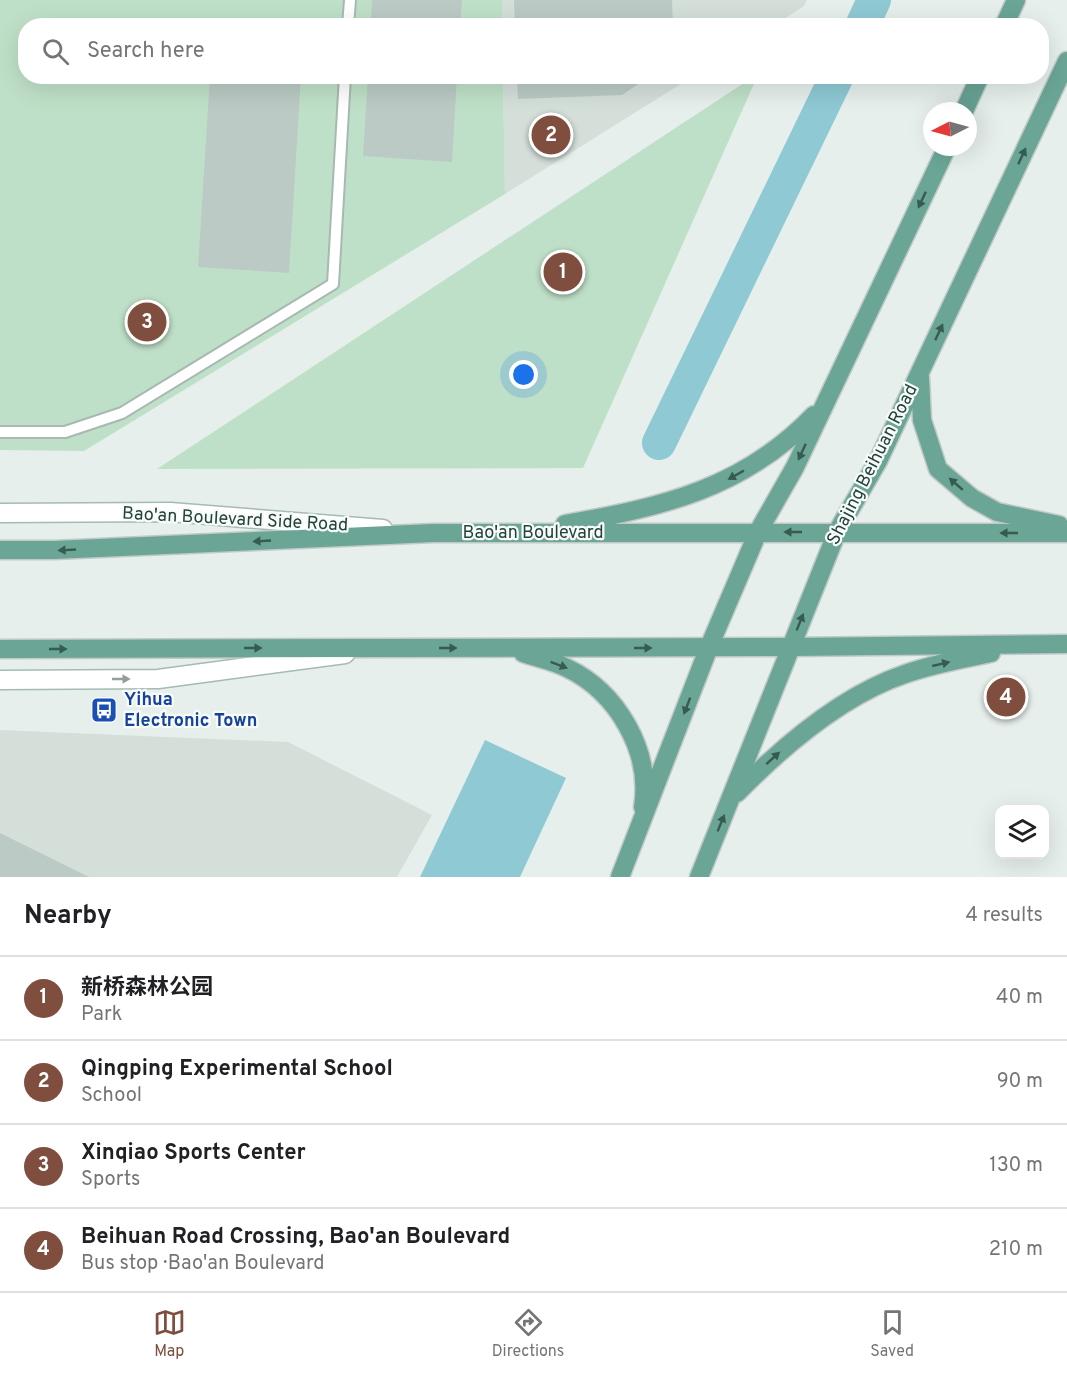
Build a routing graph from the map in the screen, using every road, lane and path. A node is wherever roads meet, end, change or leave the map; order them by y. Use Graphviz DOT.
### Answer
graph roads {
  1 [pos="350,0"];
  2 [pos="1016,0"];
  3 [pos="349,18"];
  4 [pos="1008,18"];
  5 [pos="1067,61"];
  6 [pos="345,84"];
  7 [pos="976,84"];
  8 [pos="968,102"];
  9 [pos="943,156"];
  10 [pos="921,370"];
  11 [pos="828,397"];
  12 [pos="0,432"];
  13 [pos="0,513"];
  14 [pos="1067,526"];
  15 [pos="517,532"];
  16 [pos="758,532"];
  17 [pos="837,532"];
  18 [pos="433,533"];
  19 [pos="1067,533"];
  20 [pos="0,550"];
  21 [pos="1067,644"];
  22 [pos="1025,645"];
  23 [pos="790,647"];
  24 [pos="389,648"];
  25 [pos="504,648"];
  26 [pos="710,648"];
  27 [pos="0,649"];
  28 [pos="0,680"];
  29 [pos="731,799"];
  30 [pos="640,828"];
  31 [pos="620,877"];
  32 [pos="699,877"];
  1 -- 3 [label="lane"];
  2 -- 4 [label="main road"];
  10 -- 5 [label="main road, Shajing Beihuan Road, one-way"];
  6 -- 12 [label="lane"];
  7 -- 8 [label="main road"];
  9 -- 11 [label="main road, one-way"];
  14 -- 10 [label="main road, one-way"];
  10 -- 17 [label="main road, Shajing Beihuan Road"];
  11 -- 15 [label="main road, one-way"];
  11 -- 16 [label="main road, one-way"];
  13 -- 18 [label="main road, Bao'an Boulevard Side Road"];
  15 -- 16 [label="main road, Bao'an Boulevard"];
  15 -- 18 [label="main road, Bao'an Boulevard"];
  17 -- 16 [label="main road, Bao'an Boulevard, one-way"];
  16 -- 26 [label="main road"];
  19 -- 17 [label="main road, Bao'an Boulevard, one-way"];
  23 -- 17 [label="main road, Shajing Beihuan Road, one-way"];
  18 -- 20 [label="main road, Bao'an Boulevard, one-way"];
  21 -- 22 [label="main road"];
  22 -- 23 [label="main road"];
  29 -- 22 [label="main road, one-way"];
  23 -- 26 [label="main road"];
  23 -- 29 [label="main road, Shajing Beihuan Road"];
  24 -- 25 [label="main road, one-way"];
  27 -- 24 [label="main road, one-way"];
  28 -- 24 [label="main road, one-way"];
  25 -- 26 [label="main road, one-way"];
  25 -- 30 [label="main road, one-way"];
  26 -- 30 [label="main road, one-way"];
  32 -- 29 [label="main road, Shajing Beihuan Road, one-way"];
  30 -- 31 [label="main road"];
}
